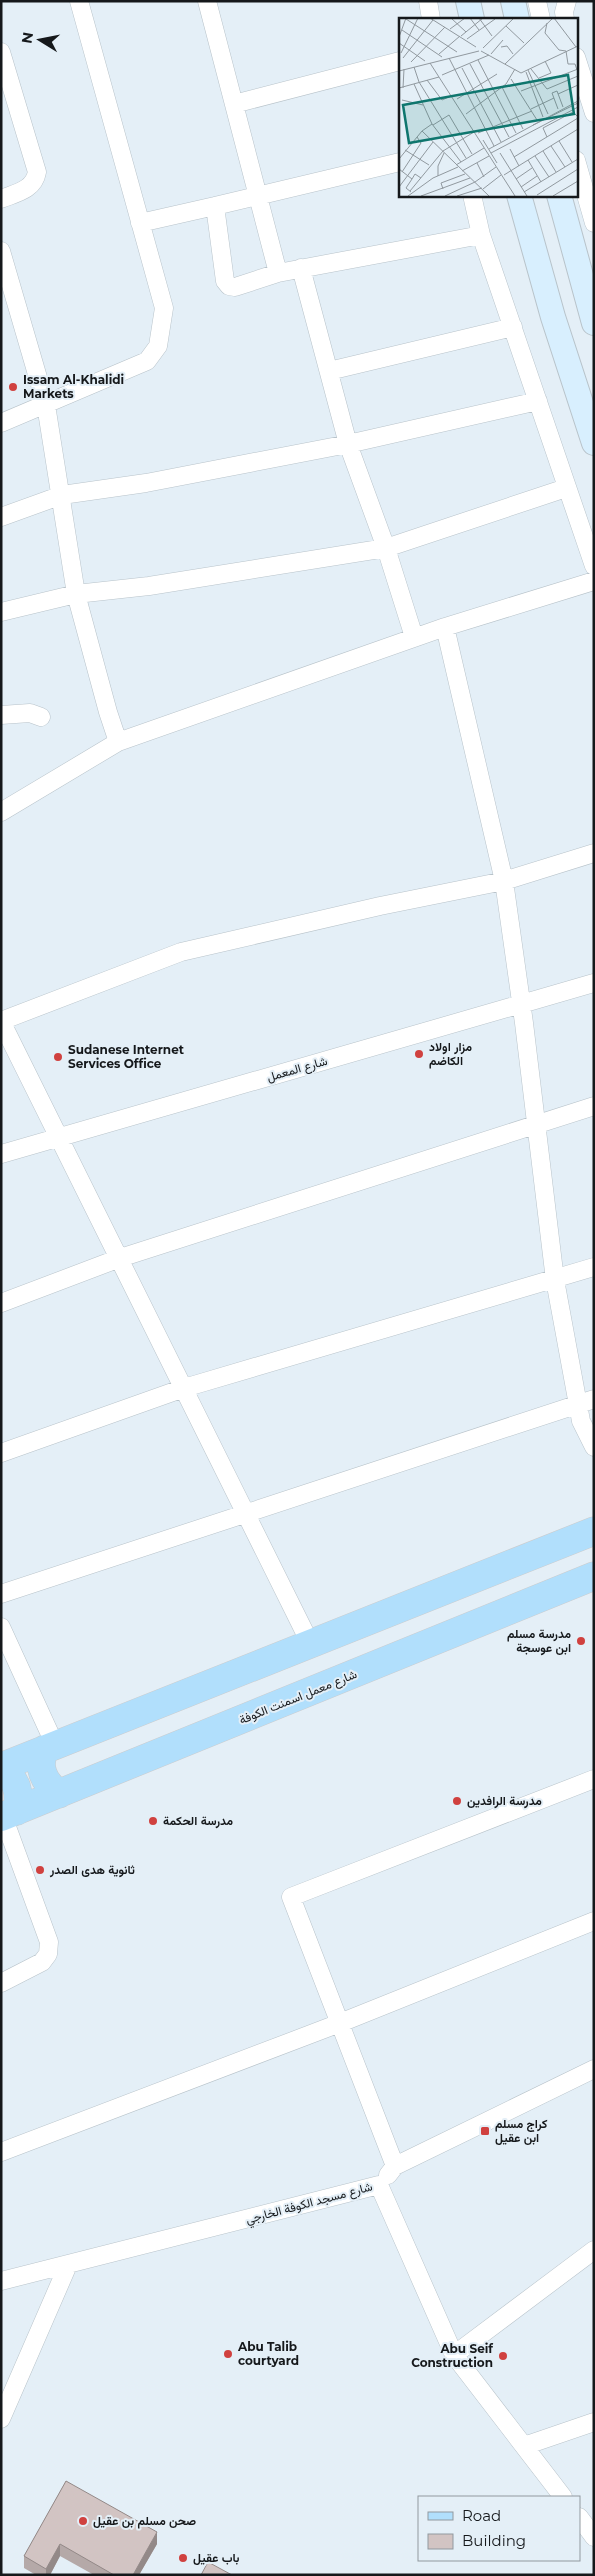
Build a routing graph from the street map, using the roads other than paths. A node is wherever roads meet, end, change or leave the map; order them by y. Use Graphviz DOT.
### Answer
graph roads {
  1 [pos="79,1"];
  2 [pos="207,1"];
  3 [pos="428,1"];
  4 [pos="468,1"];
  5 [pos="513,1"];
  6 [pos="537,1"];
  7 [pos="567,1"];
  8 [pos="431,18"];
  9 [pos="472,18"];
  10 [pos="517,18"];
  11 [pos="540,18"];
  12 [pos="565,18"];
  13 [pos="1,52"];
  14 [pos="399,61"];
  15 [pos="578,63"];
  16 [pos="234,104"];
  17 [pos="594,113"];
  18 [pos="399,162"];
  19 [pos="578,167"];
  20 [pos="258,195"];
  21 [pos="472,196"];
  22 [pos="519,196"];
  23 [pos="560,196"];
  24 [pos="1,199"];
  25 [pos="215,206"];
  26 [pos="140,223"];
  27 [pos="594,223"];
  28 [pos="481,234"];
  29 [pos="1,251"];
  30 [pos="301,268"];
  31 [pos="278,273"];
  32 [pos="594,323"];
  33 [pos="513,326"];
  34 [pos="329,371"];
  35 [pos="538,401"];
  36 [pos="46,405"];
  37 [pos="1,423"];
  38 [pos="593,439"];
  39 [pos="348,444"];
  40 [pos="566,488"];
  41 [pos="62,496"];
  42 [pos="1,517"];
  43 [pos="386,548"];
  44 [pos="594,566"];
  45 [pos="594,581"];
  46 [pos="76,594"];
  47 [pos="1,612"];
  48 [pos="445,627"];
  49 [pos="414,638"];
  50 [pos="1,715"];
  51 [pos="41,717"];
  52 [pos="118,742"];
  53 [pos="1,812"];
  54 [pos="594,853"];
  55 [pos="504,881"];
  56 [pos="594,983"];
  57 [pos="522,1005"];
  58 [pos="1,1021"];
  59 [pos="594,1106"];
  60 [pos="537,1123"];
  61 [pos="59,1136"];
  62 [pos="1,1154"];
  63 [pos="120,1258"];
  64 [pos="594,1267"];
  65 [pos="555,1280"];
  66 [pos="1,1303"];
  67 [pos="184,1388"];
  68 [pos="586,1402"];
  69 [pos="594,1448"];
  70 [pos="1,1453"];
  71 [pos="246,1515"];
  72 [pos="594,1531"];
  73 [pos="594,1576"];
  74 [pos="1,1594"];
  75 [pos="1,1627"];
  76 [pos="311,1644"];
  77 [pos="50,1747"];
  78 [pos="1,1768"];
  79 [pos="594,1779"];
  80 [pos="59,1794"];
  81 [pos="7,1815"];
  82 [pos="594,1922"];
  83 [pos="1,1983"];
  84 [pos="340,2023"];
  85 [pos="594,2069"];
  86 [pos="1,2152"];
  87 [pos="395,2166"];
  88 [pos="379,2185"];
  89 [pos="594,2250"];
  90 [pos="68,2265"];
  91 [pos="1,2281"];
  92 [pos="454,2355"];
  93 [pos="1,2419"];
  94 [pos="594,2422"];
  95 [pos="524,2446"];
  96 [pos="562,2496"];
  97 [pos="580,2518"];
  98 [pos="594,2537"];
  1 -- 26 [label="street"];
  2 -- 16 [label="street"];
  3 -- 8 [label="street"];
  4 -- 9 [label="street"];
  5 -- 10 [label="street"];
  6 -- 11 [label="street"];
  7 -- 12 [label="street"];
  13 -- 24 [label="street"];
  14 -- 16 [label="street"];
  15 -- 17 [label="street"];
  16 -- 20 [label="street"];
  18 -- 20 [label="street"];
  19 -- 27 [label="street"];
  20 -- 25 [label="street"];
  20 -- 31 [label="street"];
  21 -- 28 [label="street"];
  22 -- 38 [label="street"];
  23 -- 32 [label="street"];
  25 -- 26 [label="street"];
  25 -- 31 [label="street"];
  26 -- 36 [label="street"];
  28 -- 30 [label="street"];
  28 -- 33 [label="street"];
  29 -- 36 [label="street"];
  30 -- 31 [label="street"];
  30 -- 34 [label="street"];
  33 -- 34 [label="street"];
  33 -- 35 [label="street"];
  34 -- 39 [label="street"];
  35 -- 39 [label="street"];
  35 -- 40 [label="street"];
  36 -- 37 [label="street"];
  36 -- 41 [label="street"];
  39 -- 41 [label="street"];
  39 -- 43 [label="street"];
  40 -- 43 [label="street"];
  40 -- 44 [label="street"];
  41 -- 42 [label="street"];
  41 -- 46 [label="street"];
  43 -- 46 [label="street"];
  43 -- 49 [label="street"];
  45 -- 48 [label="street"];
  46 -- 47 [label="street"];
  46 -- 52 [label="street"];
  48 -- 49 [label="street"];
  48 -- 55 [label="street"];
  49 -- 52 [label="street"];
  50 -- 51 [label="street"];
  52 -- 53 [label="street"];
  54 -- 55 [label="street"];
  55 -- 57 [label="street"];
  55 -- 58 [label="street"];
  56 -- 57 [label="street, شارع المعمل"];
  57 -- 60 [label="street"];
  57 -- 61 [label="street, شارع المعمل"];
  58 -- 61 [label="street"];
  59 -- 60 [label="street"];
  60 -- 63 [label="street"];
  60 -- 65 [label="street"];
  61 -- 62 [label="street, شارع المعمل"];
  61 -- 63 [label="street"];
  63 -- 66 [label="street"];
  63 -- 67 [label="street"];
  64 -- 65 [label="street"];
  65 -- 67 [label="street"];
  65 -- 68 [label="street"];
  67 -- 70 [label="street"];
  67 -- 71 [label="street"];
  68 -- 69 [label="street"];
  68 -- 71 [label="street"];
  71 -- 74 [label="street"];
  71 -- 76 [label="street"];
  72 -- 76 [label="main road"];
  73 -- 80 [label="main road, شارع معمل اسمنت الكوفة"];
  75 -- 77 [label="street"];
  76 -- 77 [label="main road"];
  77 -- 78 [label="main road"];
  77 -- 80 [label="main road"];
  78 -- 81 [label="main road"];
  79 -- 84 [label="street"];
  80 -- 81 [label="main road, شارع معمل اسمنت الكوفة"];
  81 -- 83 [label="street"];
  82 -- 84 [label="street"];
  84 -- 86 [label="street"];
  84 -- 87 [label="street"];
  85 -- 87 [label="street"];
  87 -- 88 [label="street"];
  88 -- 90 [label="street, شارع مسجد الكوفة الخارجي"];
  88 -- 92 [label="street, شارع مسجد الكوفة الخارجي"];
  89 -- 92 [label="street"];
  90 -- 91 [label="street, شارع مسجد الكوفة الخارجي"];
  90 -- 93 [label="street"];
  92 -- 95 [label="street, شارع مسجد الكوفة الخارجي"];
  94 -- 95 [label="street"];
  95 -- 96 [label="street, شارع مسجد الكوفة الخارجي"];
  97 -- 98 [label="street"];
}
